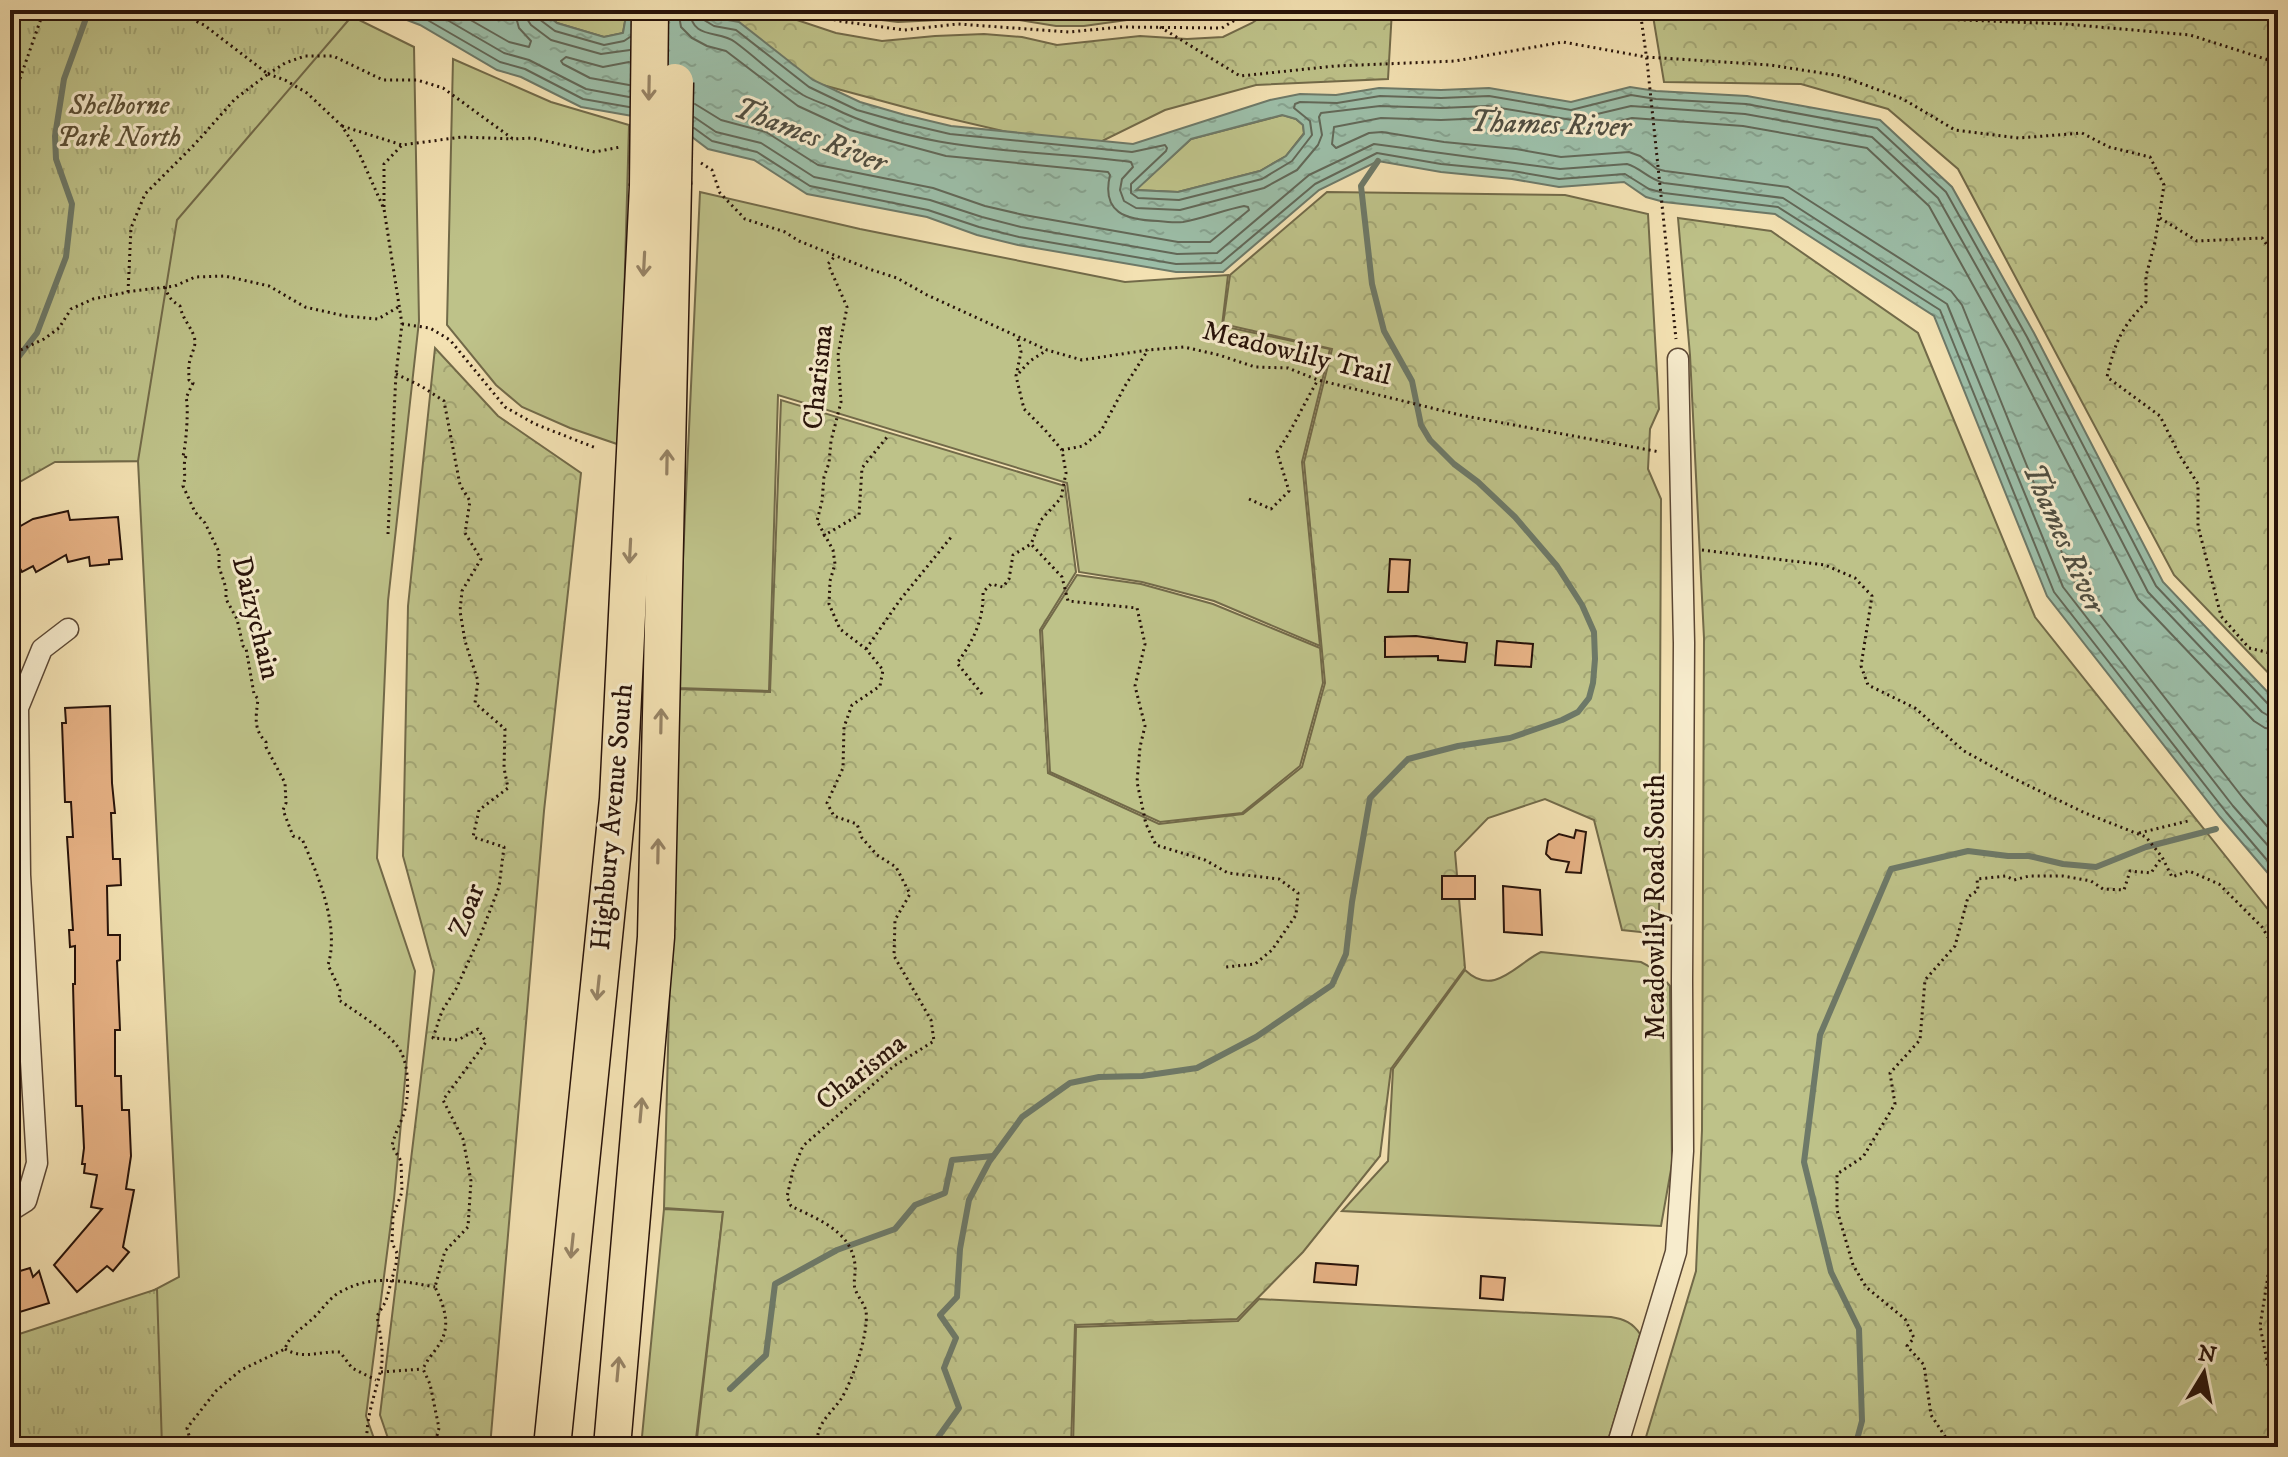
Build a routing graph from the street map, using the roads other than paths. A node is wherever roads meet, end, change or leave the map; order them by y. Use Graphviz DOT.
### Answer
graph roads {
  1 [pos="650,10"];
  2 [pos="675,10"];
  3 [pos="671,177"];
  4 [pos="1678,359"];
  5 [pos="68,629"];
  6 [pos="15,876"];
  7 [pos="10,1211"];
  8 [pos="552,1447"];
  9 [pos="612,1447"];
  10 [pos="1617,1447"];
  1 -- 3 [label="highway, one-way, bridge"];
  2 -- 3 [label="highway, bridge"];
  3 -- 8 [label="highway, Highbury Avenue South, one-way"];
  9 -- 3 [label="highway, Highbury Avenue South, one-way"];
  4 -- 10 [label="street, Meadowlily Road South"];
  5 -- 6 [label="street"];
  6 -- 7 [label="street"];
}
